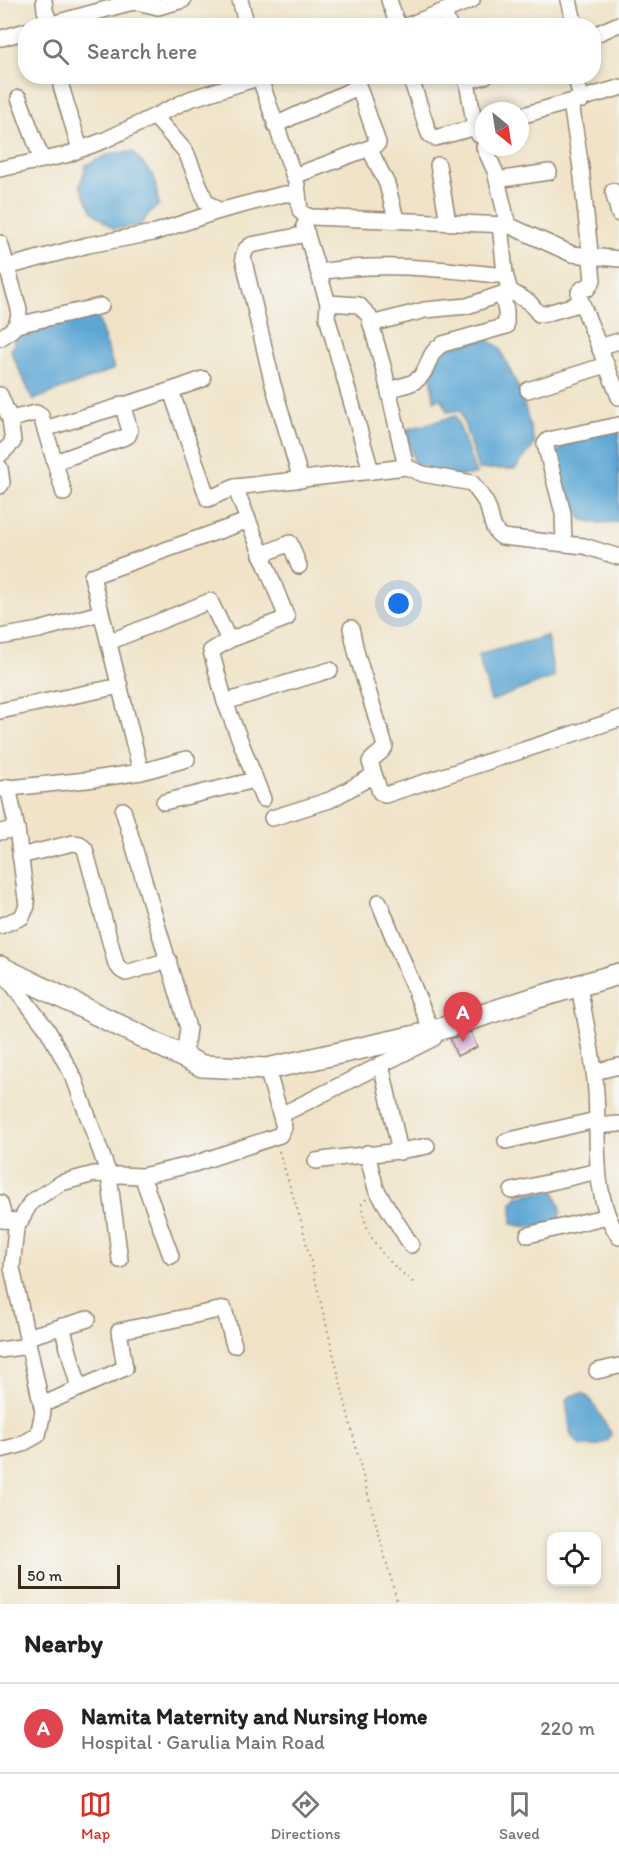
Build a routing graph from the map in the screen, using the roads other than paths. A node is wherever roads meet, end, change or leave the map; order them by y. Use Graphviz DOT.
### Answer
graph roads {
  1 [pos="44,0"];
  2 [pos="183,0"];
  3 [pos="240,0"];
  4 [pos="389,0"];
  5 [pos="472,0"];
  6 [pos="569,0"];
  7 [pos="46,18"];
  8 [pos="73,18"];
  9 [pos="245,18"];
  10 [pos="395,18"];
  11 [pos="447,18"];
  12 [pos="573,18"];
  13 [pos="0,22"];
  14 [pos="619,24"];
  15 [pos="601,33"];
  16 [pos="18,34"];
  17 [pos="1,39"];
  18 [pos="238,84"];
  19 [pos="263,84"];
  20 [pos="355,84"];
  21 [pos="358,84"];
  22 [pos="413,84"];
  23 [pos="467,84"];
  24 [pos="575,84"];
  25 [pos="61,86"];
  26 [pos="619,88"];
  27 [pos="19,98"];
  28 [pos="576,101"];
  29 [pos="475,109"];
  30 [pos="529,114"];
  31 [pos="155,117"];
  32 [pos="275,126"];
  33 [pos="475,127"];
  34 [pos="369,148"];
  35 [pos="80,149"];
  36 [pos="488,156"];
  37 [pos="42,160"];
  38 [pos="438,165"];
  39 [pos="0,169"];
  40 [pos="549,172"];
  41 [pos="294,176"];
  42 [pos="497,180"];
  43 [pos="613,191"];
  44 [pos="298,194"];
  45 [pos="219,211"];
  46 [pos="303,214"];
  47 [pos="619,214"];
  48 [pos="396,219"];
  49 [pos="448,222"];
  50 [pos="504,225"];
  51 [pos="307,234"];
  52 [pos="0,243"];
  53 [pos="591,256"];
  54 [pos="619,259"];
  55 [pos="7,267"];
  56 [pos="319,273"];
  57 [pos="506,274"];
  58 [pos="506,292"];
  59 [pos="328,303"];
  60 [pos="582,303"];
  61 [pos="101,306"];
  62 [pos="17,324"];
  63 [pos="371,324"];
  64 [pos="0,338"];
  65 [pos="619,341"];
  66 [pos="599,347"];
  67 [pos="606,365"];
  68 [pos="203,379"];
  69 [pos="389,390"];
  70 [pos="528,390"];
  71 [pos="171,391"];
  72 [pos="0,395"];
  73 [pos="619,397"];
  74 [pos="122,404"];
  75 [pos="10,419"];
  76 [pos="619,425"];
  77 [pos="45,429"];
  78 [pos="0,455"];
  79 [pos="55,462"];
  80 [pos="406,467"];
  81 [pos="0,468"];
  82 [pos="371,471"];
  83 [pos="301,480"];
  84 [pos="0,486"];
  85 [pos="235,487"];
  86 [pos="64,493"];
  87 [pos="247,521"];
  88 [pos="564,543"];
  89 [pos="261,555"];
  90 [pos="619,558"];
  91 [pos="299,566"];
  92 [pos="100,613"];
  93 [pos="351,628"];
  94 [pos="0,637"];
  95 [pos="230,640"];
  96 [pos="109,642"];
  97 [pos="330,670"];
  98 [pos="120,686"];
  99 [pos="225,702"];
  100 [pos="0,711"];
  101 [pos="619,720"];
  102 [pos="187,759"];
  103 [pos="141,772"];
  104 [pos="374,775"];
  105 [pos="255,780"];
  106 [pos="4,788"];
  107 [pos="263,799"];
  108 [pos="164,802"];
  109 [pos="123,810"];
  110 [pos="272,818"];
  111 [pos="17,829"];
  112 [pos="0,832"];
  113 [pos="20,856"];
  114 [pos="379,902"];
  115 [pos="0,926"];
  116 [pos="169,960"];
  117 [pos="0,967"];
  118 [pos="619,974"];
  119 [pos="579,985"];
  120 [pos="439,1030"];
  121 [pos="184,1057"];
  122 [pos="381,1064"];
  123 [pos="619,1066"];
  124 [pos="267,1069"];
  125 [pos="594,1072"];
  126 [pos="281,1115"];
  127 [pos="596,1123"];
  128 [pos="619,1124"];
  129 [pos="506,1141"];
  130 [pos="427,1146"];
  131 [pos="400,1152"];
  132 [pos="368,1153"];
  133 [pos="316,1161"];
  134 [pos="598,1171"];
  135 [pos="109,1175"];
  136 [pos="142,1176"];
  137 [pos="512,1191"];
  138 [pos="0,1203"];
  139 [pos="608,1216"];
  140 [pos="9,1220"];
  141 [pos="528,1235"];
  142 [pos="619,1237"];
  143 [pos="411,1245"];
  144 [pos="171,1256"];
  145 [pos="120,1260"];
  146 [pos="88,1319"];
  147 [pos="62,1326"];
  148 [pos="28,1341"];
  149 [pos="234,1345"];
  150 [pos="0,1350"];
  151 [pos="619,1366"];
  152 [pos="597,1371"];
  153 [pos="79,1388"];
  154 [pos="42,1405"];
  155 [pos="0,1450"];
  1 -- 7 [label="street"];
  2 -- 8 [label="street"];
  3 -- 9 [label="street"];
  4 -- 10 [label="street"];
  5 -- 11 [label="street"];
  6 -- 12 [label="street"];
  13 -- 17 [label="street"];
  14 -- 15 [label="street"];
  16 -- 17 [label="street"];
  18 -- 31 [label="street"];
  19 -- 32 [label="street"];
  20 -- 32 [label="street"];
  21 -- 34 [label="street"];
  22 -- 33 [label="street"];
  23 -- 29 [label="street"];
  24 -- 28 [label="street"];
  25 -- 35 [label="street"];
  26 -- 28 [label="street"];
  27 -- 37 [label="street"];
  28 -- 30 [label="street"];
  28 -- 53 [label="street"];
  31 -- 35 [label="street"];
  31 -- 45 [label="street"];
  32 -- 41 [label="street"];
  34 -- 41 [label="street"];
  34 -- 48 [label="street"];
  35 -- 37 [label="street"];
  36 -- 42 [label="street"];
  37 -- 39 [label="street"];
  38 -- 49 [label="street"];
  40 -- 42 [label="street"];
  41 -- 44 [label="street"];
  42 -- 50 [label="street"];
  43 -- 47 [label="street"];
  44 -- 45 [label="street"];
  44 -- 46 [label="street"];
  45 -- 55 [label="street"];
  46 -- 48 [label="street"];
  46 -- 51 [label="street"];
  48 -- 49 [label="street"];
  49 -- 50 [label="street"];
  50 -- 53 [label="street"];
  50 -- 57 [label="street"];
  51 -- 56 [label="street"];
  51 -- 83 [label="street"];
  52 -- 55 [label="street"];
  53 -- 54 [label="street"];
  53 -- 60 [label="street"];
  55 -- 62 [label="street"];
  56 -- 57 [label="street"];
  56 -- 59 [label="street"];
  57 -- 58 [label="street"];
  58 -- 60 [label="street"];
  58 -- 63 [label="street"];
  58 -- 69 [label="street"];
  59 -- 63 [label="street"];
  59 -- 82 [label="street"];
  60 -- 66 [label="street"];
  61 -- 62 [label="street"];
  62 -- 64 [label="street"];
  63 -- 69 [label="street"];
  65 -- 66 [label="street"];
  66 -- 67 [label="street"];
  67 -- 70 [label="street"];
  67 -- 73 [label="street"];
  68 -- 71 [label="street"];
  69 -- 80 [label="street"];
  71 -- 74 [label="street"];
  71 -- 85 [label="street"];
  72 -- 75 [label="street"];
  74 -- 77 [label="street"];
  74 -- 79 [label="street"];
  75 -- 77 [label="street"];
  75 -- 78 [label="street"];
  76 -- 88 [label="street"];
  77 -- 79 [label="street"];
  79 -- 86 [label="street"];
  80 -- 82 [label="street"];
  80 -- 88 [label="street"];
  81 -- 84 [label="street"];
  82 -- 83 [label="street"];
  83 -- 85 [label="street"];
  85 -- 87 [label="street"];
  87 -- 89 [label="street"];
  87 -- 92 [label="street"];
  88 -- 90 [label="street"];
  89 -- 91 [label="street"];
  89 -- 95 [label="street"];
  92 -- 94 [label="street"];
  92 -- 96 [label="street"];
  93 -- 104 [label="street"];
  95 -- 96 [label="street"];
  95 -- 99 [label="street"];
  96 -- 98 [label="street"];
  97 -- 99 [label="street"];
  98 -- 100 [label="street"];
  98 -- 103 [label="street"];
  99 -- 105 [label="street"];
  101 -- 104 [label="street"];
  102 -- 103 [label="street"];
  103 -- 106 [label="street"];
  104 -- 110 [label="street"];
  105 -- 107 [label="street"];
  105 -- 108 [label="street"];
  106 -- 111 [label="street"];
  109 -- 116 [label="street"];
  111 -- 112 [label="street"];
  111 -- 113 [label="street"];
  113 -- 115 [label="street"];
  113 -- 116 [label="street"];
  114 -- 120 [label="street"];
  116 -- 121 [label="street"];
  117 -- 121 [label="street"];
  117 -- 135 [label="street"];
  118 -- 119 [label="street"];
  119 -- 120 [label="street"];
  119 -- 125 [label="street"];
  120 -- 122 [label="street"];
  120 -- 124 [label="street"];
  121 -- 124 [label="street"];
  122 -- 126 [label="street"];
  122 -- 131 [label="street"];
  123 -- 125 [label="street"];
  124 -- 126 [label="street"];
  125 -- 127 [label="street"];
  126 -- 136 [label="street"];
  127 -- 128 [label="street"];
  127 -- 129 [label="street"];
  127 -- 134 [label="street"];
  130 -- 131 [label="street"];
  131 -- 132 [label="street"];
  132 -- 133 [label="street"];
  132 -- 143 [label="street"];
  134 -- 137 [label="street"];
  134 -- 139 [label="street"];
  135 -- 136 [label="street"];
  135 -- 140 [label="street"];
  135 -- 145 [label="street"];
  136 -- 144 [label="street"];
  138 -- 140 [label="street"];
  139 -- 141 [label="street"];
  139 -- 142 [label="street"];
  140 -- 148 [label="street"];
  146 -- 147 [label="street"];
  147 -- 148 [label="street"];
  147 -- 153 [label="street"];
  148 -- 150 [label="street"];
  148 -- 154 [label="street"];
  149 -- 153 [label="street"];
  151 -- 152 [label="street"];
  153 -- 154 [label="street"];
  154 -- 155 [label="street"];
}
